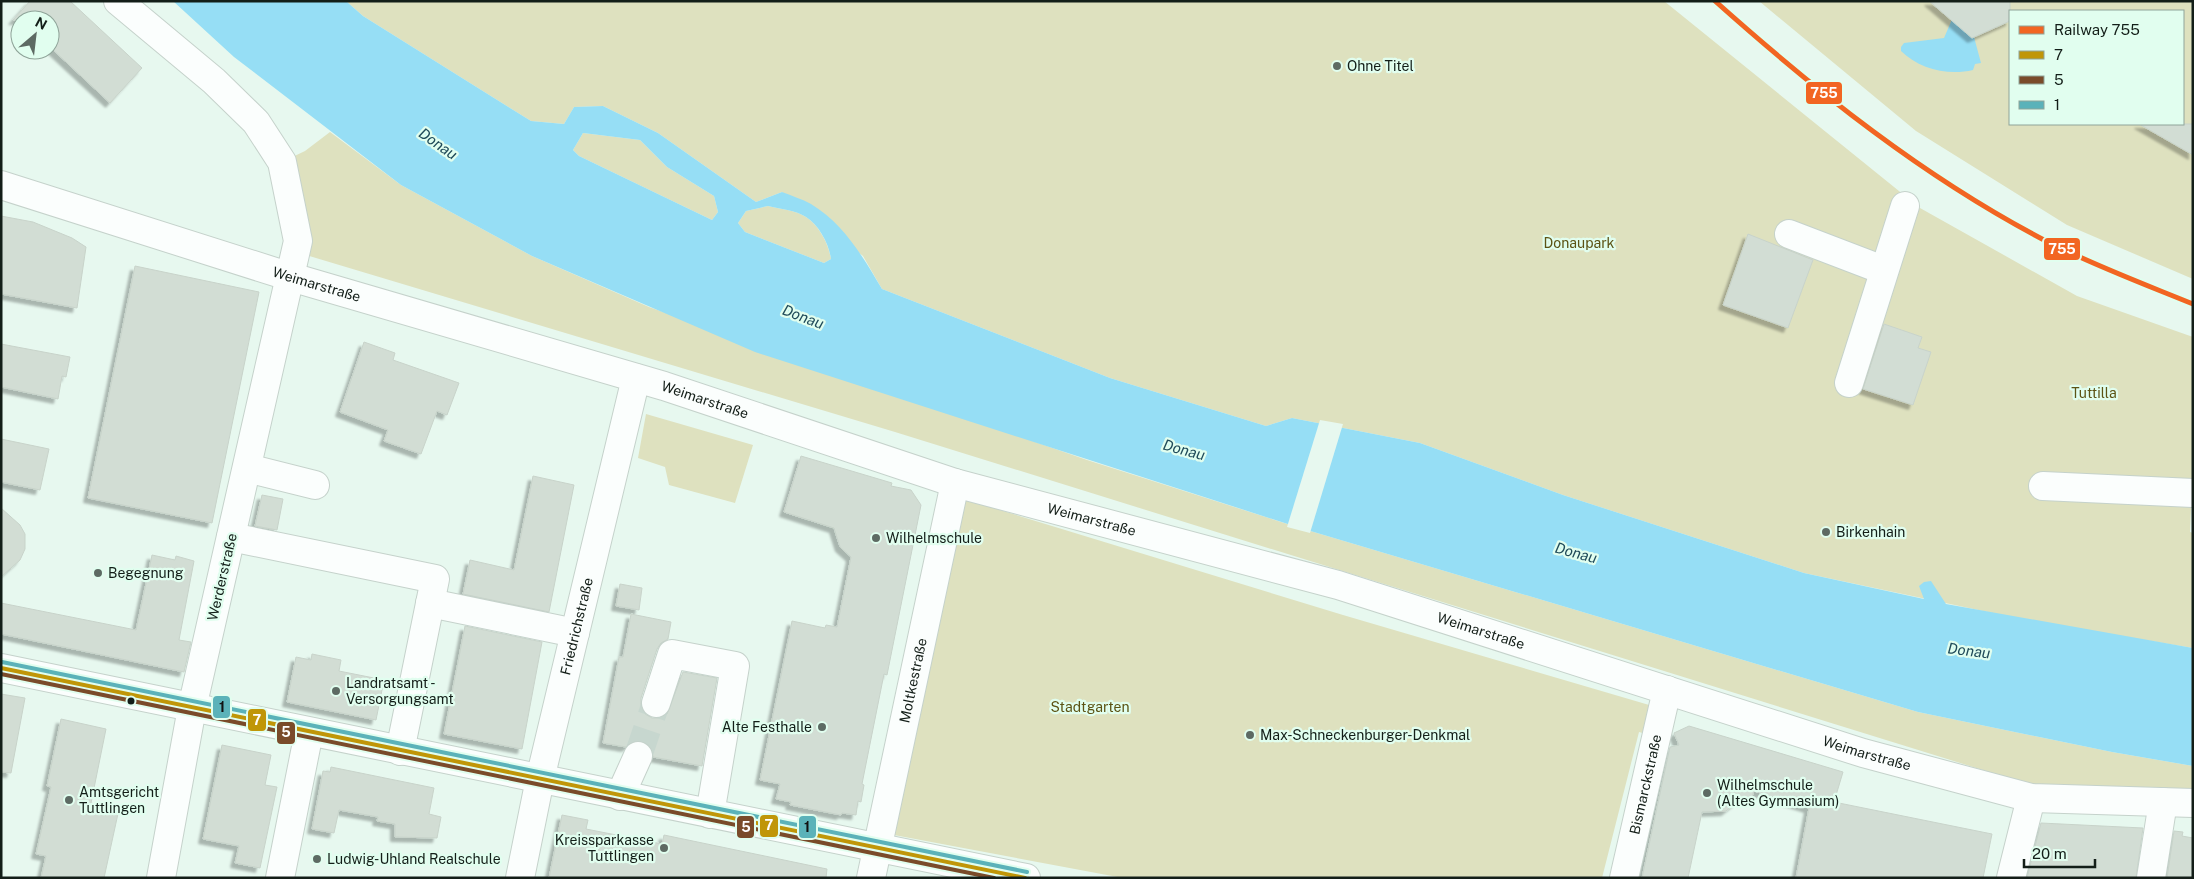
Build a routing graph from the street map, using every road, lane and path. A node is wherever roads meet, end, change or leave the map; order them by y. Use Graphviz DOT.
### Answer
graph roads {
  1 [pos="118,1"];
  2 [pos="1,185"];
  3 [pos="1905,206"];
  4 [pos="1789,234"];
  5 [pos="1883,270"];
  6 [pos="291,278"];
  7 [pos="636,378"];
  8 [pos="1848,383"];
  9 [pos="247,468"];
  10 [pos="955,483"];
  11 [pos="315,484"];
  12 [pos="2043,486"];
  13 [pos="2193,493"];
  14 [pos="231,537"];
  15 [pos="430,603"];
  16 [pos="575,633"];
  17 [pos="1,668"];
  18 [pos="1667,690"];
  19 [pos="656,703"];
  20 [pos="192,708"];
  21 [pos="309,732"];
  22 [pos="400,751"];
  23 [pos="638,756"];
  24 [pos="540,779"];
  25 [pos="620,796"];
  26 [pos="2031,798"];
  27 [pos="2163,802"];
  28 [pos="2193,803"];
  29 [pos="710,814"];
  30 [pos="878,847"];
  31 [pos="161,878"];
  32 [pos="280,878"];
  33 [pos="520,878"];
  34 [pos="871,878"];
  35 [pos="1026,878"];
  36 [pos="1624,878"];
  37 [pos="2011,878"];
  38 [pos="2151,878"];
  1 -- 6 [label="street, Werderstraße"];
  2 -- 6 [label="street, Weimarstraße"];
  3 -- 5 [label="street"];
  4 -- 5 [label="street"];
  5 -- 8 [label="street"];
  6 -- 7 [label="street, Weimarstraße"];
  6 -- 9 [label="street, Werderstraße"];
  7 -- 10 [label="street, Weimarstraße"];
  7 -- 16 [label="street, Friedrichstraße"];
  9 -- 11 [label="street"];
  9 -- 14 [label="street, Werderstraße"];
  10 -- 18 [label="street, Weimarstraße"];
  10 -- 30 [label="street, Moltkestraße"];
  12 -- 13 [label="street"];
  14 -- 15 [label="street"];
  14 -- 20 [label="street, Werderstraße"];
  15 -- 16 [label="street"];
  15 -- 22 [label="street"];
  16 -- 24 [label="street, Friedrichstraße"];
  17 -- 20 [label="street"];
  18 -- 26 [label="street, Weimarstraße"];
  18 -- 36 [label="street, Bismarckstraße"];
  19 -- 29 [label="street"];
  20 -- 21 [label="street"];
  20 -- 31 [label="street, Werderstraße"];
  21 -- 22 [label="street"];
  21 -- 32 [label="street"];
  22 -- 24 [label="street"];
  23 -- 25 [label="street"];
  24 -- 25 [label="street"];
  24 -- 33 [label="street, Friedrichstraße"];
  25 -- 29 [label="street"];
  26 -- 27 [label="street, Weimarstraße"];
  26 -- 37 [label="street"];
  27 -- 28 [label="street, Weimarstraße"];
  27 -- 38 [label="street"];
  29 -- 30 [label="street"];
  30 -- 34 [label="street, Moltkestraße"];
  30 -- 35 [label="street"];
}
